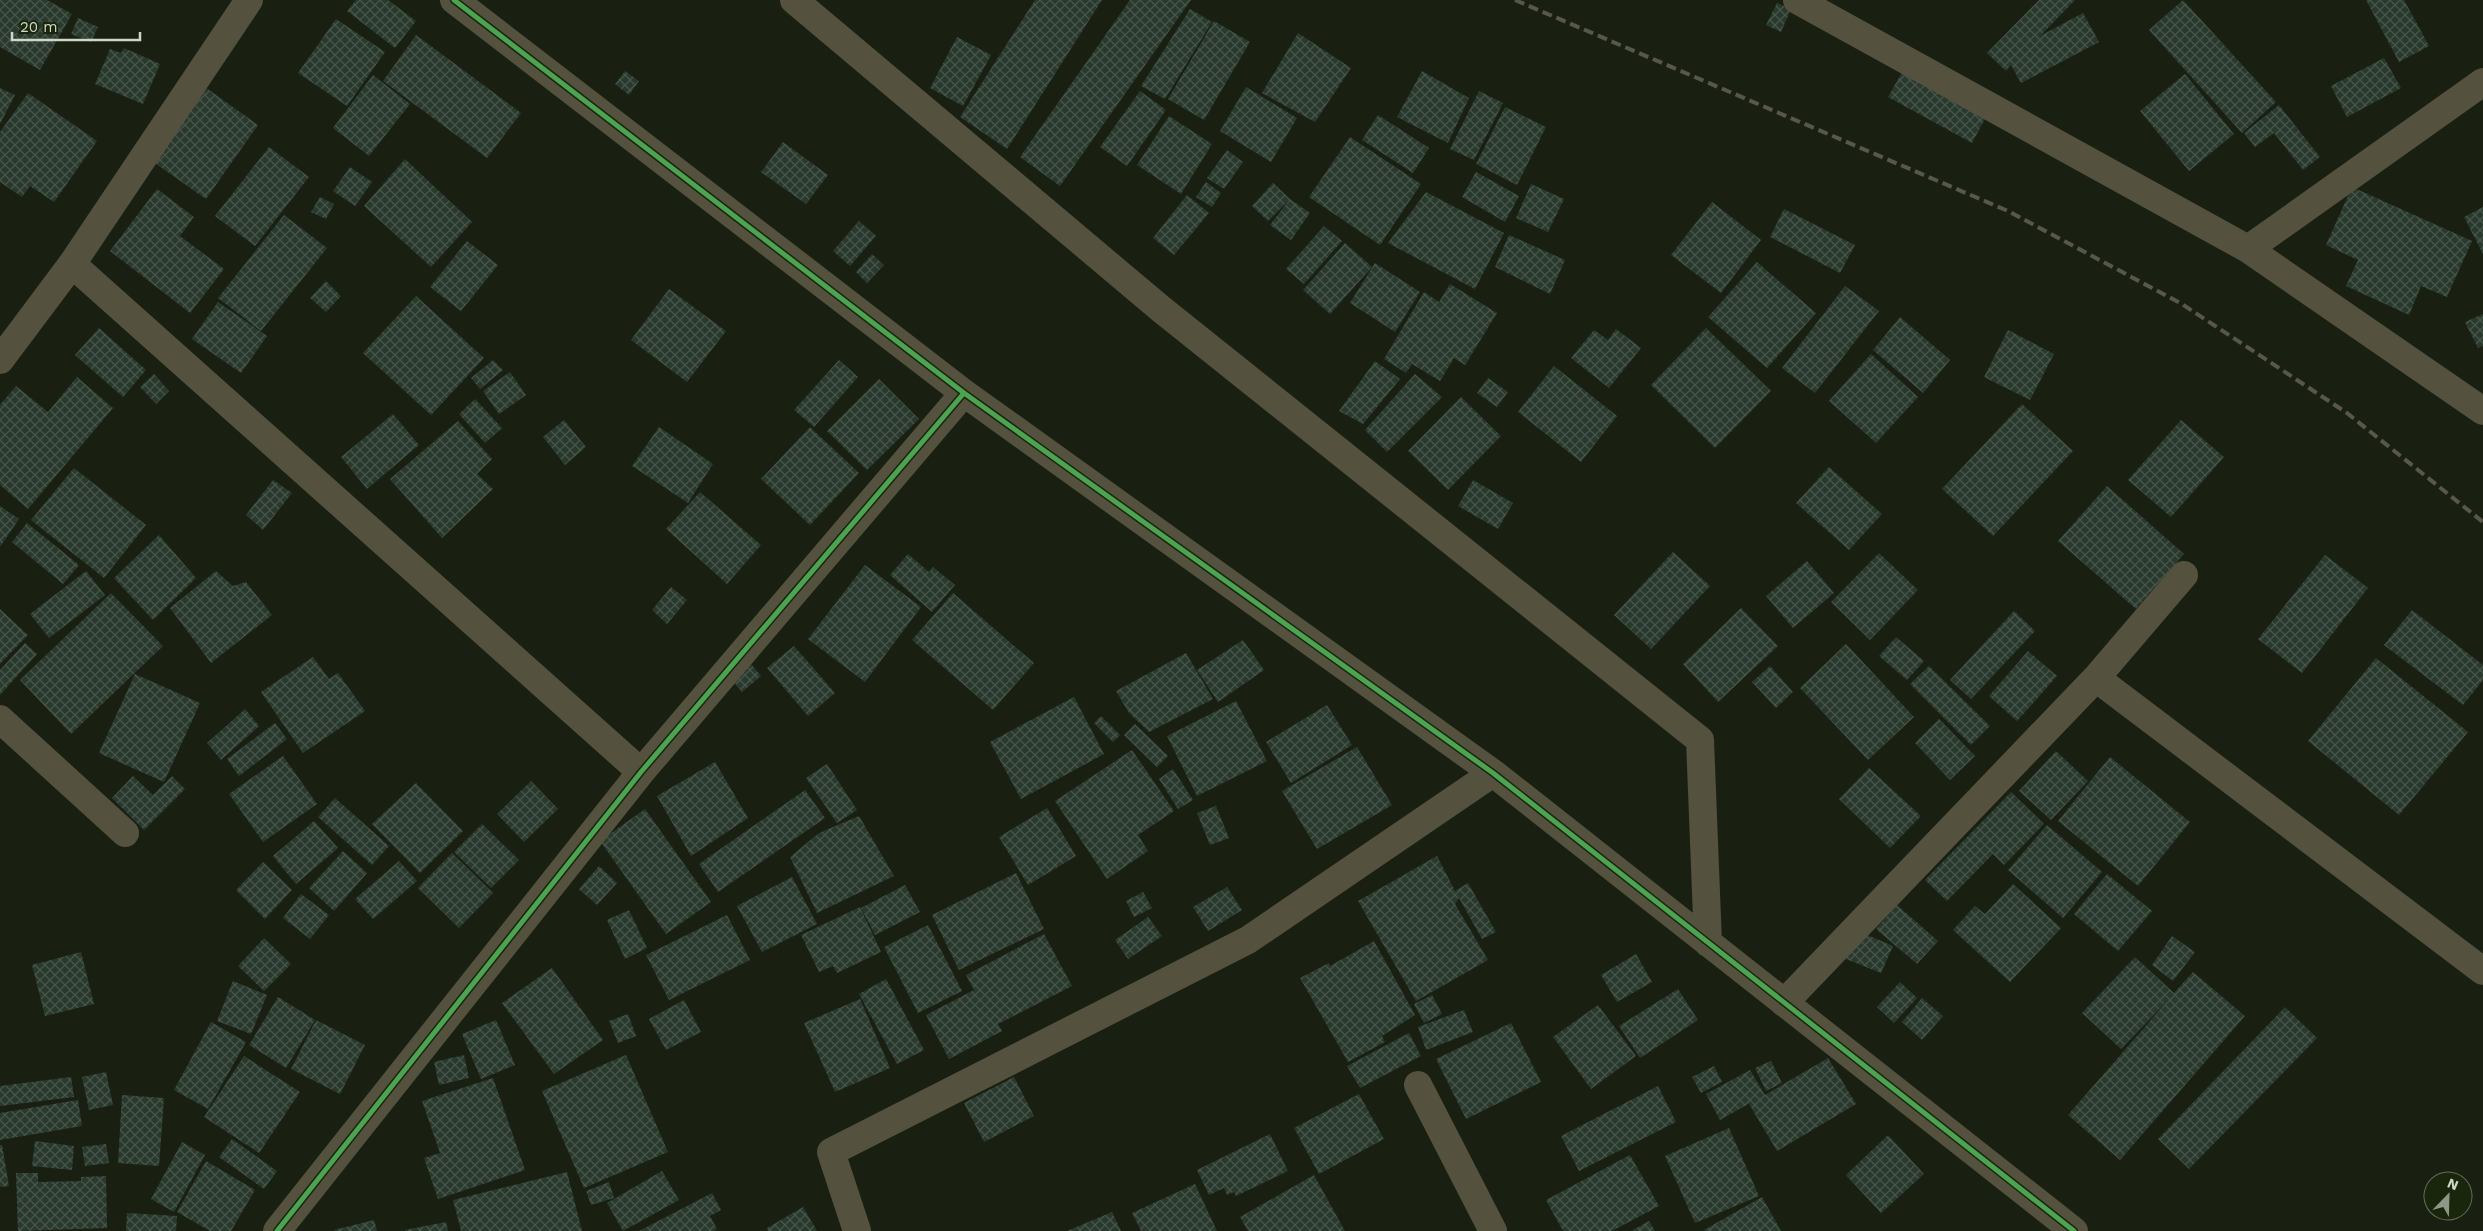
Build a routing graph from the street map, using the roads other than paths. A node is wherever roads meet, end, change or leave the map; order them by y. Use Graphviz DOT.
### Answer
graph roads {
  1 [pos="249,0"];
  2 [pos="454,0"];
  3 [pos="794,0"];
  4 [pos="1797,0"];
  5 [pos="2483,82"];
  6 [pos="2248,249"];
  7 [pos="72,264"];
  8 [pos="0,360"];
  9 [pos="964,393"];
  10 [pos="2483,411"];
  11 [pos="2184,575"];
  12 [pos="2096,678"];
  13 [pos="0,719"];
  14 [pos="642,772"];
  15 [pos="1493,773"];
  16 [pos="125,832"];
  17 [pos="1708,943"];
  18 [pos="2483,971"];
  19 [pos="1784,1002"];
  20 [pos="1418,1085"];
  21 [pos="277,1231"];
  22 [pos="857,1231"];
  23 [pos="1493,1231"];
  24 [pos="2074,1231"];
  1 -- 7 [label="street"];
  2 -- 9 [label="street"];
  3 -- 17 [label="street"];
  4 -- 6 [label="street"];
  5 -- 6 [label="street"];
  6 -- 10 [label="street"];
  7 -- 8 [label="street"];
  7 -- 14 [label="street"];
  9 -- 14 [label="street"];
  9 -- 15 [label="street"];
  11 -- 12 [label="street"];
  12 -- 18 [label="street"];
  12 -- 19 [label="street"];
  13 -- 16 [label="street"];
  14 -- 21 [label="street"];
  15 -- 17 [label="street"];
  15 -- 22 [label="street"];
  17 -- 19 [label="street"];
  19 -- 24 [label="street"];
  20 -- 23 [label="street"];
}
